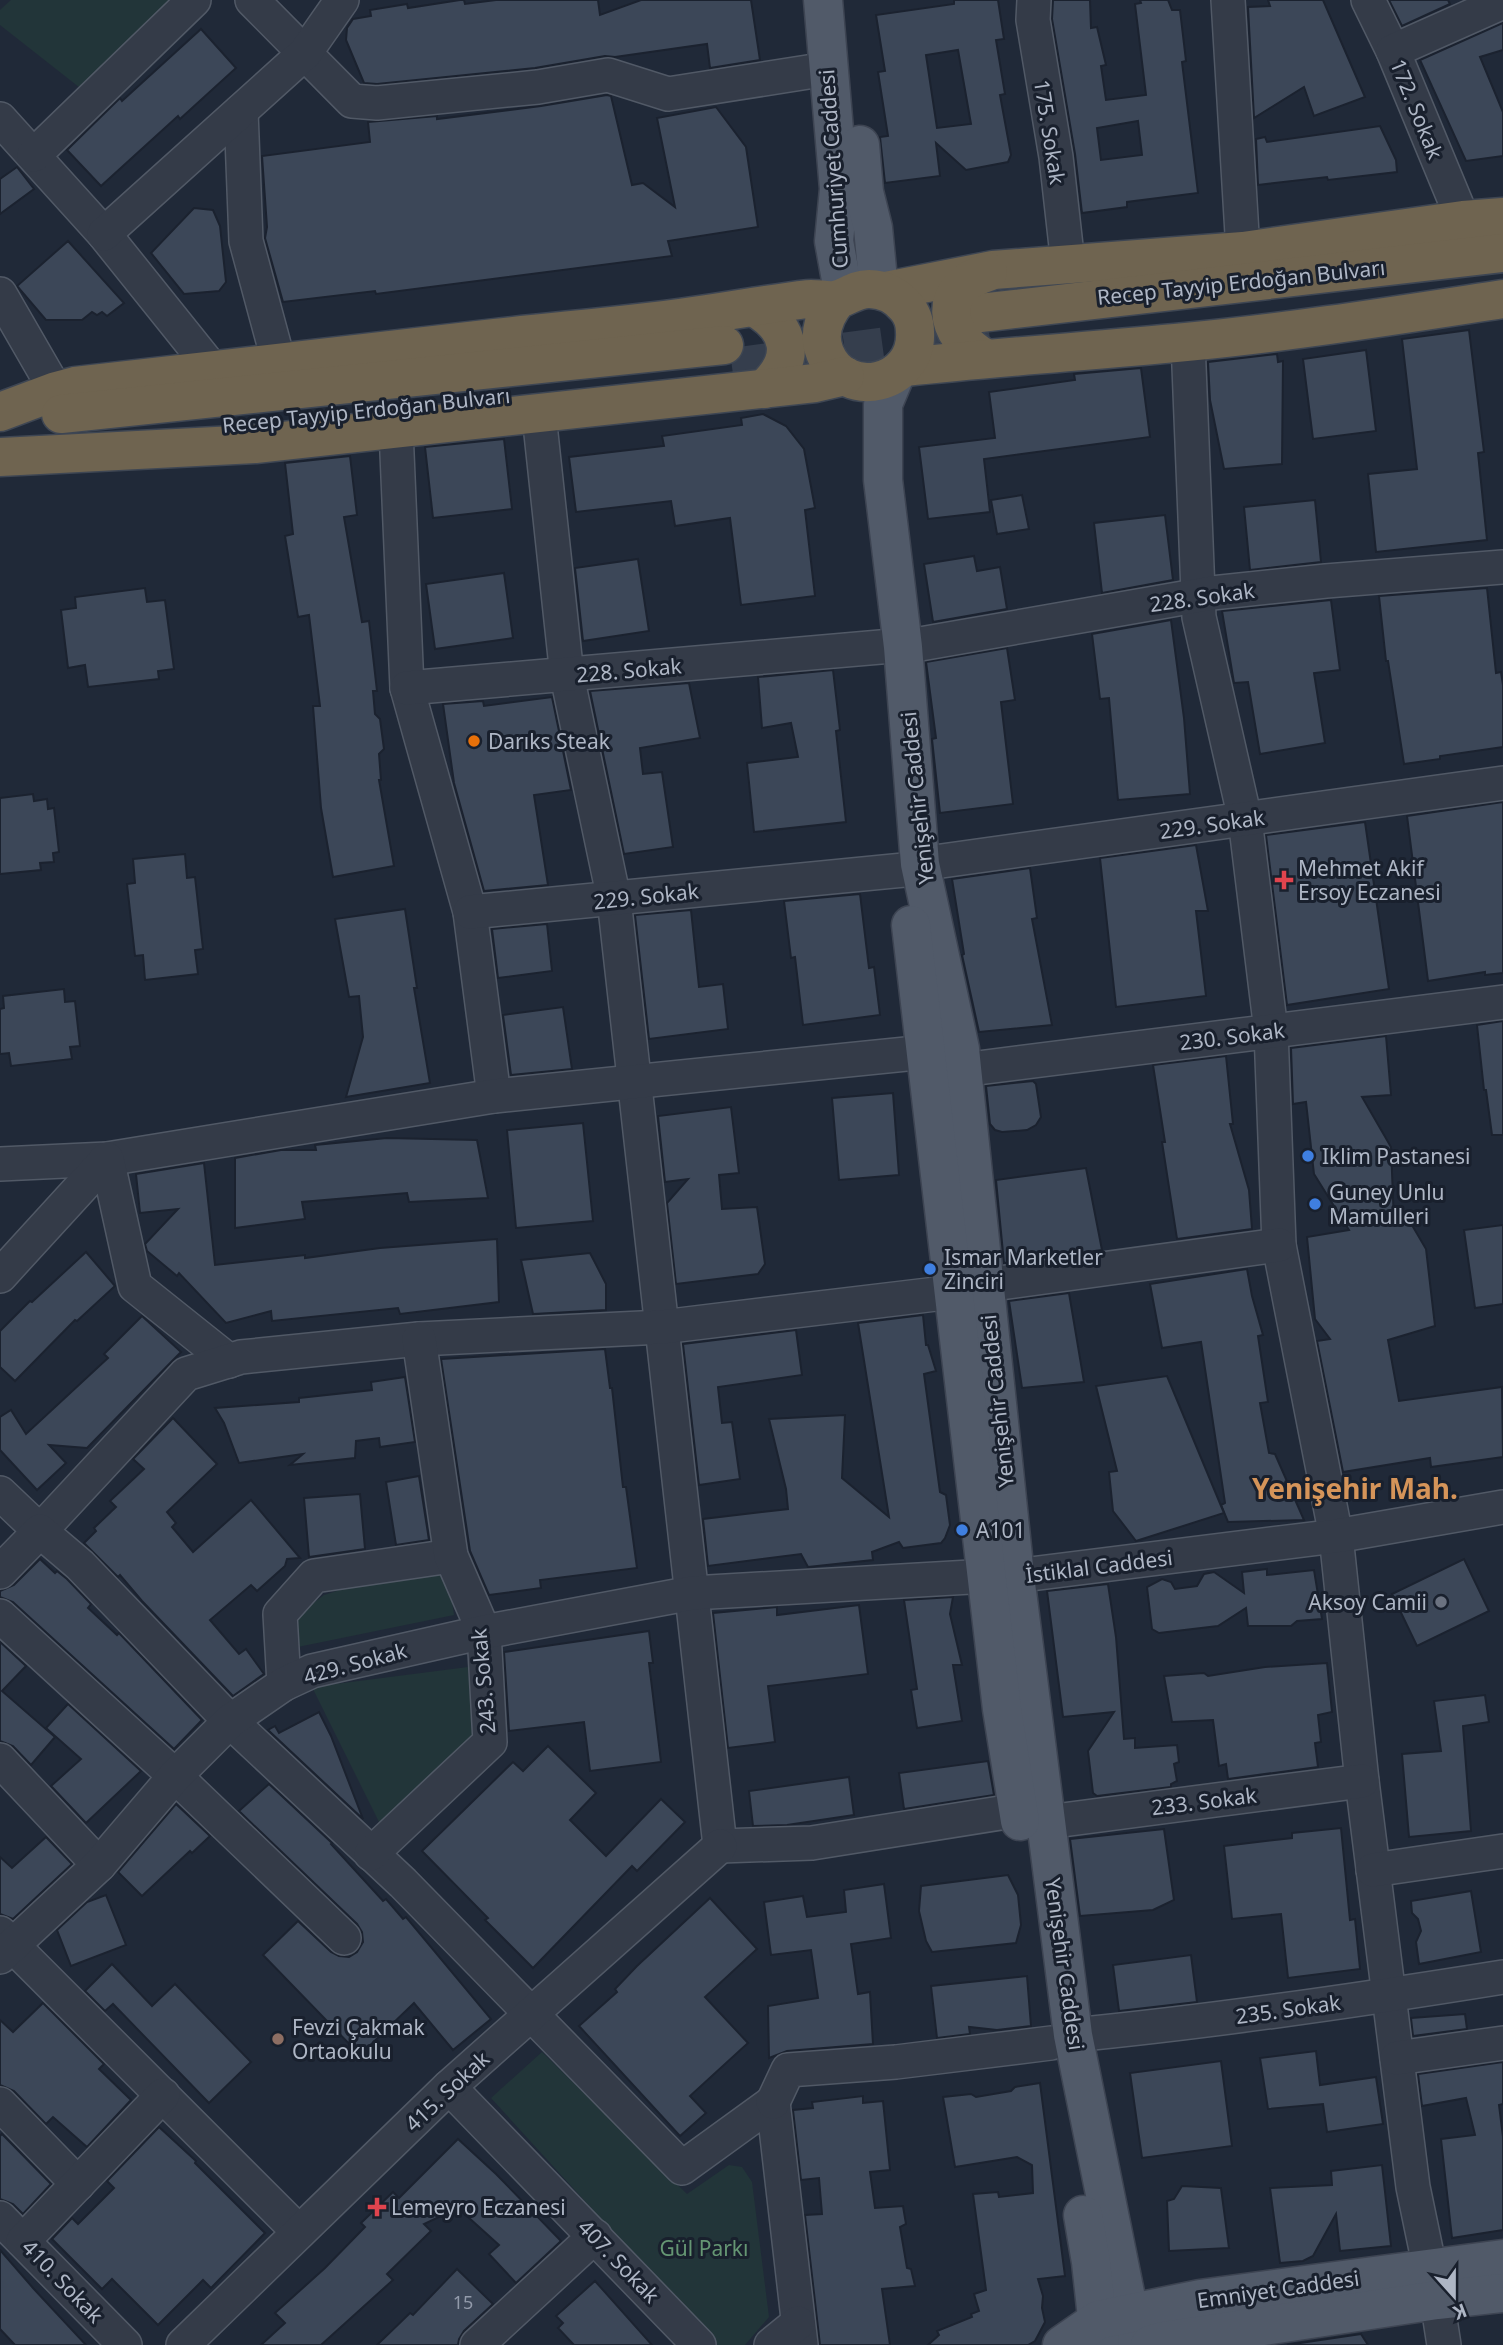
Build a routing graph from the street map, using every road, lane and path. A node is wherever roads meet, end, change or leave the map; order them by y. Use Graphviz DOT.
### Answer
graph roads {
  1 [pos="194,0"];
  2 [pos="252,0"];
  3 [pos="342,0"];
  4 [pos="823,0"];
  5 [pos="850,0"];
  6 [pos="1034,0"];
  7 [pos="1228,0"];
  8 [pos="1368,0"];
  9 [pos="1503,2"];
  10 [pos="1393,51"];
  11 [pos="305,53"];
  12 [pos="827,69"];
  13 [pos="241,110"];
  14 [pos="0,119"];
  15 [pos="34,155"];
  16 [pos="1503,216"];
  17 [pos="1463,220"];
  18 [pos="104,234"];
  19 [pos="1243,251"];
  20 [pos="1503,253"];
  21 [pos="1068,264"];
  22 [pos="993,270"];
  23 [pos="1503,278"];
  24 [pos="0,294"];
  25 [pos="862,294"];
  26 [pos="1503,299"];
  27 [pos="754,307"];
  28 [pos="985,334"];
  29 [pos="1188,342"];
  30 [pos="279,363"];
  31 [pos="213,370"];
  32 [pos="900,370"];
  33 [pos="848,377"];
  34 [pos="764,389"];
  35 [pos="56,391"];
  36 [pos="0,412"];
  37 [pos="539,415"];
  38 [pos="0,421"];
  39 [pos="396,430"];
  40 [pos="0,456"];
  41 [pos="1503,567"];
  42 [pos="1199,596"];
  43 [pos="898,646"];
  44 [pos="567,676"];
  45 [pos="407,688"];
  46 [pos="1503,783"];
  47 [pos="1245,819"];
  48 [pos="912,867"];
  49 [pos="614,899"];
  50 [pos="470,912"];
  51 [pos="1503,1002"];
  52 [pos="1271,1031"];
  53 [pos="926,1052"];
  54 [pos="962,1070"];
  55 [pos="634,1083"];
  56 [pos="494,1096"];
  57 [pos="107,1159"];
  58 [pos="0,1164"];
  59 [pos="1279,1245"];
  60 [pos="0,1276"];
  61 [pos="969,1288"];
  62 [pos="662,1327"];
  63 [pos="419,1339"];
  64 [pos="229,1361"];
  65 [pos="0,1493"];
  66 [pos="1503,1507"];
  67 [pos="40,1531"];
  68 [pos="1336,1536"];
  69 [pos="452,1556"];
  70 [pos="0,1572"];
  71 [pos="1002,1576"];
  72 [pos="692,1593"];
  73 [pos="0,1616"];
  74 [pos="484,1632"];
  75 [pos="284,1684"];
  76 [pos="230,1721"];
  77 [pos="0,1760"];
  78 [pos="175,1776"];
  79 [pos="1362,1781"];
  80 [pos="1033,1816"];
  81 [pos="720,1846"];
  82 [pos="1503,1851"];
  83 [pos="371,1854"];
  84 [pos="99,1865"];
  85 [pos="1373,1870"];
  86 [pos="344,1938"];
  87 [pos="4,1945"];
  88 [pos="1503,1977"];
  89 [pos="1389,1996"];
  90 [pos="531,2016"];
  91 [pos="1062,2039"];
  92 [pos="1503,2043"];
  93 [pos="1397,2058"];
  94 [pos="449,2087"];
  95 [pos="163,2095"];
  96 [pos="773,2102"];
  97 [pos="0,2104"];
  98 [pos="78,2184"];
  99 [pos="12,2229"];
  100 [pos="299,2232"];
  101 [pos="595,2235"];
  102 [pos="1503,2259"];
  103 [pos="1433,2284"];
  104 [pos="1503,2292"];
  105 [pos="1114,2331"];
  106 [pos="799,2334"];
  107 [pos="125,2345"];
  108 [pos="183,2345"];
  109 [pos="477,2345"];
  110 [pos="699,2345"];
  111 [pos="771,2345"];
  112 [pos="1062,2345"];
  113 [pos="1150,2345"];
  114 [pos="1444,2345"];
  1 -- 15 [label="street"];
  2 -- 11 [label="street"];
  3 -- 11 [label="street"];
  4 -- 12 [label="main road, Cumhuriyet Caddesi"];
  5 -- 25 [label="main road, Cumhuriyet Caddesi"];
  6 -- 21 [label="street, 175. Sokak"];
  7 -- 19 [label="street"];
  8 -- 10 [label="street, 172. Sokak"];
  9 -- 10 [label="street"];
  10 -- 17 [label="street, 172. Sokak"];
  11 -- 12 [label="street"];
  11 -- 13 [label="street"];
  12 -- 25 [label="main road, Cumhuriyet Caddesi"];
  13 -- 18 [label="street"];
  13 -- 30 [label="street"];
  14 -- 15 [label="street"];
  15 -- 18 [label="street"];
  16 -- 17 [label="highway"];
  17 -- 19 [label="highway"];
  18 -- 31 [label="street"];
  19 -- 21 [label="highway"];
  20 -- 28 [label="highway, Recep Tayyip Erdoğan Bulvarı"];
  21 -- 22 [label="highway"];
  22 -- 25 [label="highway"];
  22 -- 28 [label="highway"];
  23 -- 28 [label="highway, Recep Tayyip Erdoğan Bulvarı"];
  24 -- 35 [label="street"];
  25 -- 27 [label="highway"];
  25 -- 32 [label="highway"];
  25 -- 33 [label="highway"];
  26 -- 29 [label="highway"];
  27 -- 30 [label="highway"];
  27 -- 34 [label="highway"];
  28 -- 29 [label="highway"];
  28 -- 32 [label="highway"];
  29 -- 42 [label="street"];
  30 -- 31 [label="highway"];
  31 -- 35 [label="highway"];
  32 -- 33 [label="highway"];
  32 -- 43 [label="main road, Yenişehir Caddesi"];
  33 -- 34 [label="highway"];
  33 -- 43 [label="main road, Yenişehir Caddesi"];
  34 -- 37 [label="highway"];
  35 -- 36 [label="highway"];
  37 -- 39 [label="highway"];
  37 -- 44 [label="street"];
  38 -- 40 [label="highway, Recep Tayyip Erdoğan Bulvarı"];
  39 -- 40 [label="highway"];
  39 -- 45 [label="street"];
  41 -- 42 [label="street, 228. Sokak"];
  42 -- 43 [label="street, 228. Sokak"];
  42 -- 47 [label="street"];
  43 -- 44 [label="street, 228. Sokak"];
  43 -- 48 [label="main road, Yenişehir Caddesi"];
  44 -- 45 [label="street, 228. Sokak"];
  44 -- 49 [label="street"];
  45 -- 50 [label="street"];
  46 -- 47 [label="street, 229. Sokak"];
  47 -- 48 [label="street, 229. Sokak"];
  47 -- 52 [label="street"];
  48 -- 49 [label="street, 229. Sokak"];
  48 -- 53 [label="main road, Yenişehir Caddesi"];
  48 -- 54 [label="main road, Yenişehir Caddesi"];
  49 -- 50 [label="street, 229. Sokak"];
  49 -- 55 [label="street"];
  50 -- 56 [label="street"];
  51 -- 52 [label="street, 230. Sokak"];
  52 -- 54 [label="street, 230. Sokak"];
  52 -- 59 [label="street"];
  53 -- 55 [label="street"];
  53 -- 61 [label="main road, Yenişehir Caddesi"];
  54 -- 61 [label="main road, Yenişehir Caddesi"];
  55 -- 56 [label="street"];
  55 -- 62 [label="street"];
  56 -- 57 [label="street"];
  57 -- 58 [label="street"];
  57 -- 60 [label="street"];
  57 -- 64 [label="street"];
  59 -- 61 [label="street"];
  59 -- 68 [label="street"];
  61 -- 62 [label="street"];
  61 -- 71 [label="main road, Yenişehir Caddesi"];
  62 -- 63 [label="street"];
  62 -- 72 [label="street"];
  63 -- 64 [label="street"];
  63 -- 69 [label="street, 243. Sokak"];
  64 -- 67 [label="street"];
  65 -- 67 [label="street"];
  66 -- 68 [label="street, İstiklal Caddesi"];
  67 -- 70 [label="street"];
  67 -- 76 [label="street"];
  68 -- 71 [label="street, İstiklal Caddesi"];
  68 -- 79 [label="street"];
  69 -- 74 [label="street, 243. Sokak"];
  69 -- 75 [label="street"];
  71 -- 72 [label="street, İstiklal Caddesi"];
  71 -- 80 [label="main road, Yenişehir Caddesi"];
  72 -- 74 [label="street, 429. Sokak"];
  72 -- 81 [label="street"];
  73 -- 78 [label="street"];
  74 -- 75 [label="street, 429. Sokak"];
  74 -- 83 [label="street, 243. Sokak"];
  75 -- 76 [label="street, 429. Sokak"];
  76 -- 78 [label="street, 429. Sokak"];
  76 -- 83 [label="street"];
  77 -- 84 [label="street"];
  78 -- 84 [label="street, 429. Sokak"];
  78 -- 86 [label="street"];
  79 -- 80 [label="street, 233. Sokak"];
  79 -- 85 [label="street"];
  80 -- 81 [label="street, 233. Sokak"];
  80 -- 91 [label="main road, Yenişehir Caddesi"];
  81 -- 90 [label="street, 415. Sokak"];
  82 -- 85 [label="street"];
  83 -- 90 [label="street"];
  84 -- 87 [label="street, 429. Sokak"];
  85 -- 89 [label="street"];
  87 -- 95 [label="street"];
  88 -- 89 [label="street, 235. Sokak"];
  89 -- 91 [label="street, 235. Sokak"];
  89 -- 93 [label="street"];
  90 -- 94 [label="street, 415. Sokak"];
  90 -- 96 [label="street"];
  91 -- 96 [label="street, 235. Sokak"];
  91 -- 105 [label="main road, Yenişehir Caddesi"];
  92 -- 93 [label="street"];
  93 -- 103 [label="street"];
  94 -- 100 [label="street, 415. Sokak"];
  94 -- 101 [label="street, 407. Sokak"];
  95 -- 98 [label="street"];
  95 -- 100 [label="street"];
  96 -- 106 [label="street"];
  97 -- 98 [label="street"];
  98 -- 99 [label="street"];
  99 -- 107 [label="street, 410. Sokak"];
  100 -- 108 [label="street, 415. Sokak"];
  101 -- 109 [label="street"];
  101 -- 110 [label="street, 407. Sokak"];
  102 -- 103 [label="main road, Emniyet Caddesi"];
  103 -- 104 [label="main road, Emniyet Caddesi"];
  103 -- 105 [label="main road, Emniyet Caddesi"];
  103 -- 113 [label="main road, Emniyet Caddesi"];
  103 -- 114 [label="street"];
  105 -- 112 [label="main road, Emniyet Caddesi"];
  106 -- 111 [label="street"];
}
